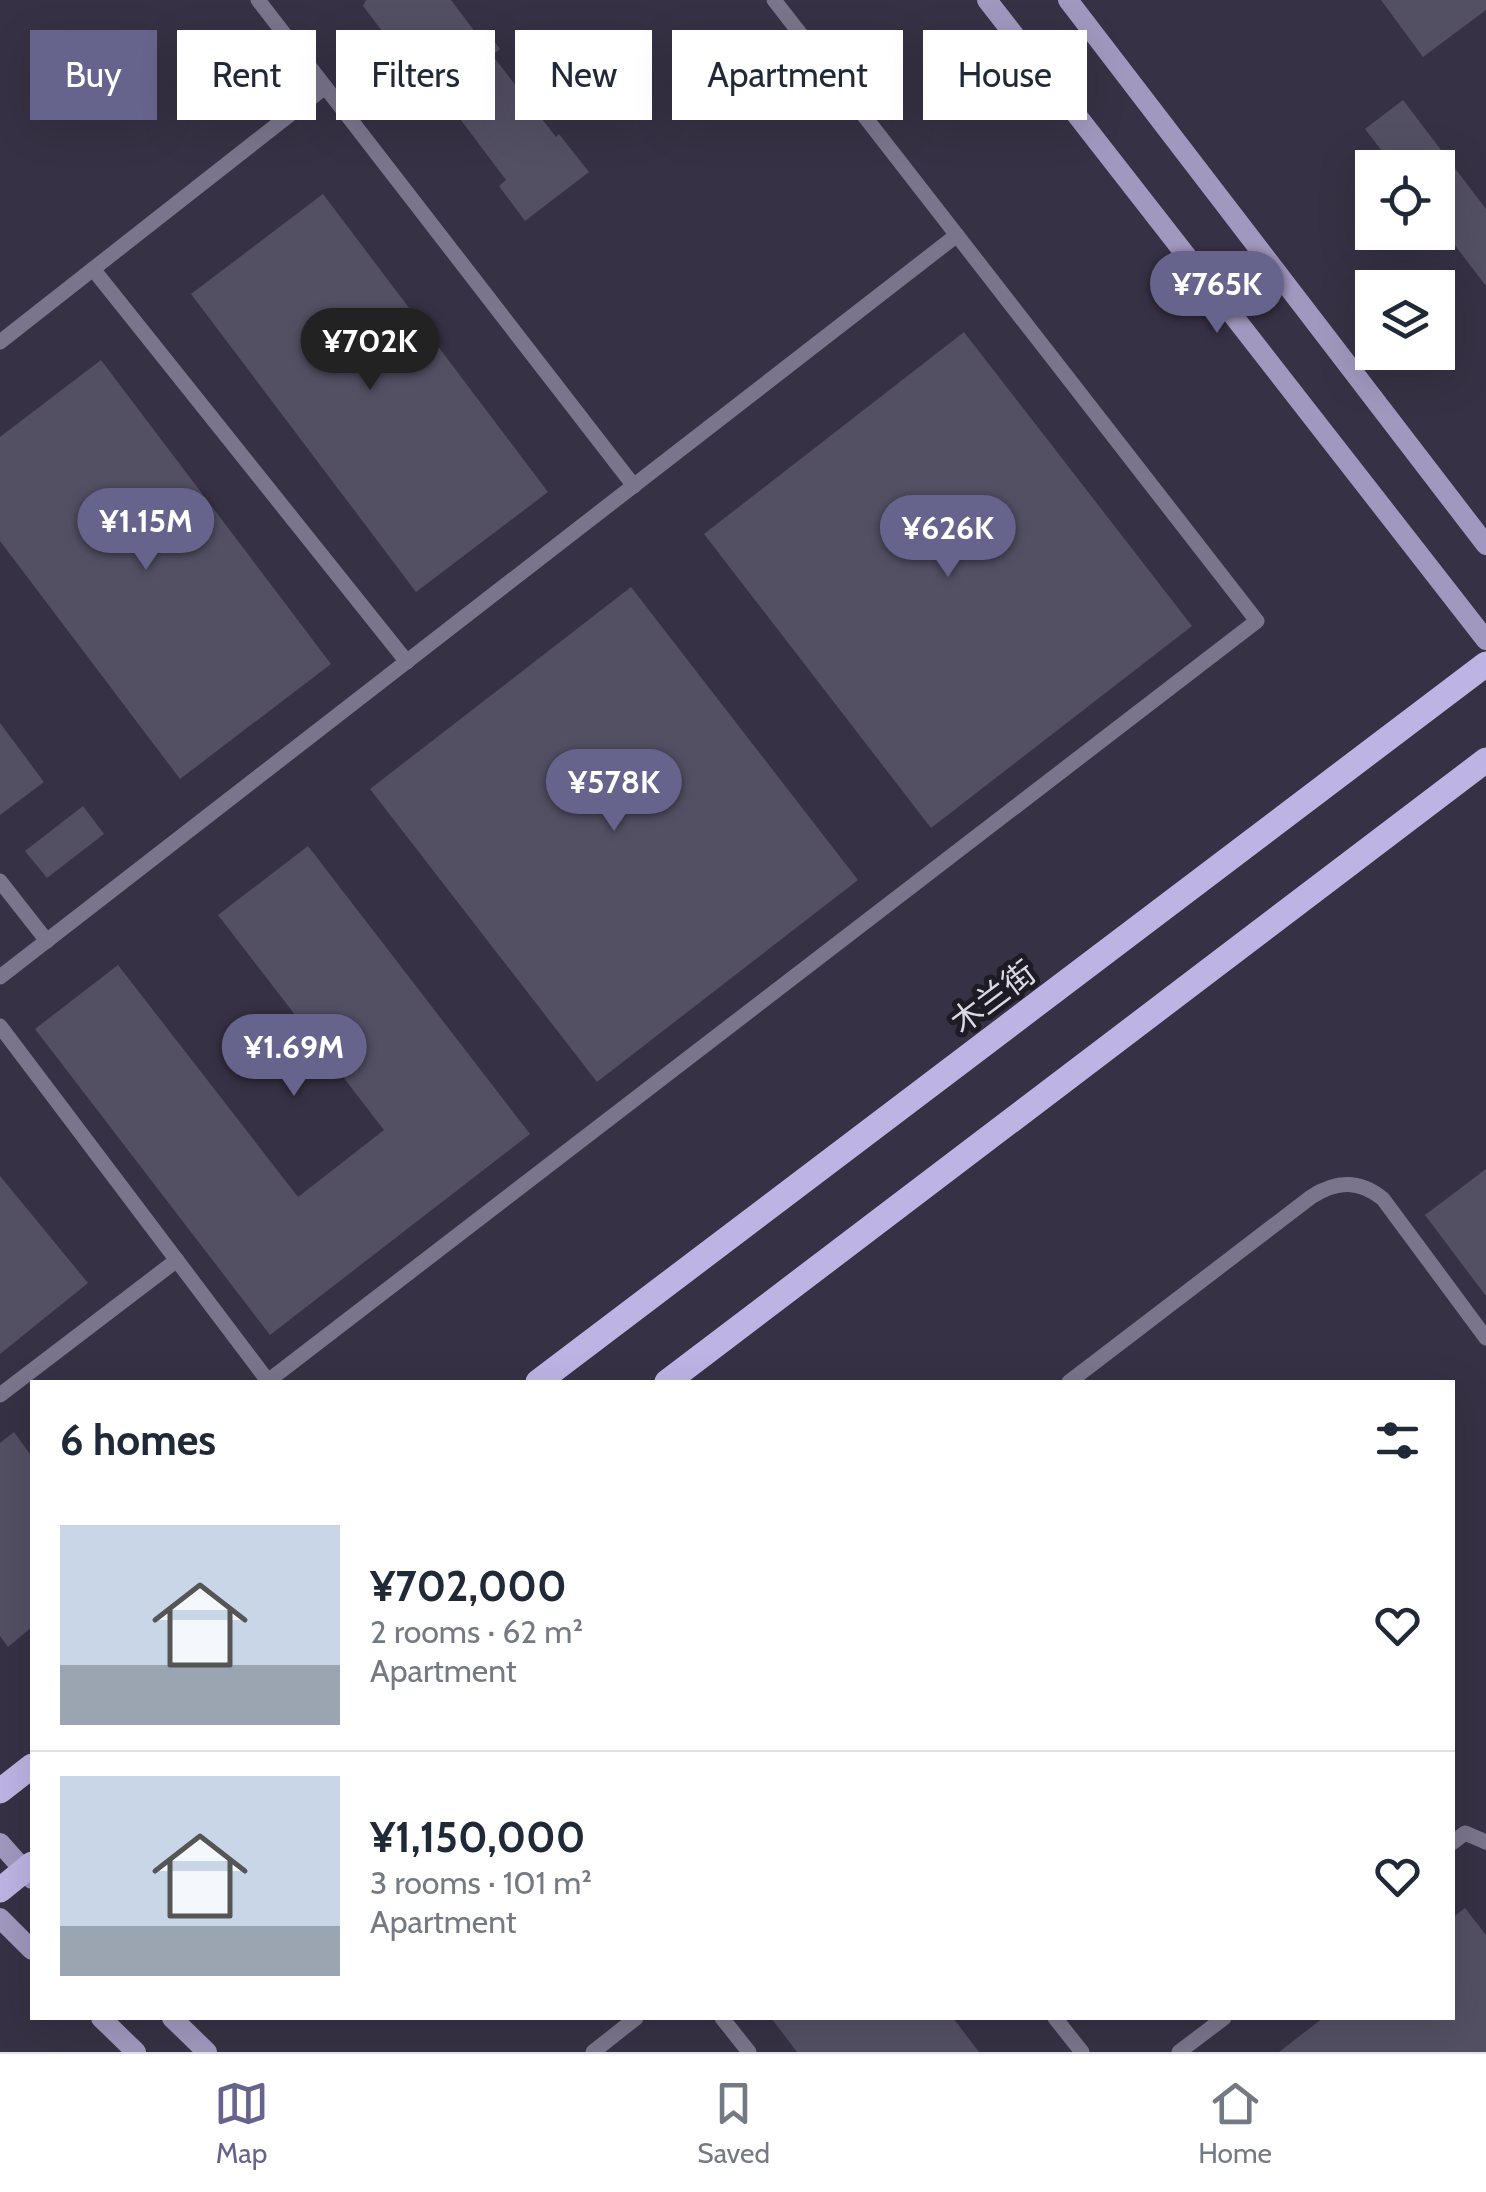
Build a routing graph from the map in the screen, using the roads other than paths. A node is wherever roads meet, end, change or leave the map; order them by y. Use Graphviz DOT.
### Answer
graph roads {
  1 [pos="258,0"];
  2 [pos="774,0"];
  3 [pos="987,0"];
  4 [pos="1068,0"];
  5 [pos="325,87"];
  6 [pos="957,235"];
  7 [pos="93,268"];
  8 [pos="0,342"];
  9 [pos="634,486"];
  10 [pos="1486,545"];
  11 [pos="1486,640"];
  12 [pos="407,662"];
  13 [pos="1486,664"];
  14 [pos="1486,760"];
  15 [pos="0,882"];
  16 [pos="48,941"];
  17 [pos="0,977"];
  18 [pos="0,1026"];
  19 [pos="177,1260"];
  20 [pos="1486,1338"];
  21 [pos="267,1380"];
  22 [pos="269,1380"];
  23 [pos="541,1380"];
  24 [pos="670,1380"];
  25 [pos="1072,1380"];
  26 [pos="0,1395"];
  27 [pos="30,1768"];
  28 [pos="0,1791"];
  29 [pos="1455,1840"];
  30 [pos="1486,1842"];
  31 [pos="0,1843"];
  32 [pos="30,1872"];
  33 [pos="0,1890"];
  34 [pos="0,1918"];
  35 [pos="30,1948"];
  36 [pos="103,2020"];
  37 [pos="174,2020"];
  38 [pos="633,2020"];
  39 [pos="724,2020"];
  40 [pos="1057,2020"];
  41 [pos="1221,2020"];
  42 [pos="136,2052"];
  43 [pos="207,2052"];
  44 [pos="592,2052"];
  45 [pos="750,2052"];
  46 [pos="1082,2052"];
  47 [pos="1179,2052"];
  1 -- 5 [label="lane"];
  2 -- 6 [label="lane"];
  3 -- 11 [label="main road"];
  4 -- 10 [label="main road"];
  5 -- 7 [label="lane"];
  5 -- 9 [label="lane"];
  6 -- 9 [label="lane"];
  6 -- 22 [label="lane"];
  7 -- 8 [label="lane"];
  7 -- 12 [label="lane"];
  9 -- 12 [label="lane"];
  12 -- 16 [label="lane"];
  13 -- 23 [label="main road, 木兰街"];
  14 -- 24 [label="main road"];
  15 -- 16 [label="lane"];
  16 -- 17 [label="lane"];
  18 -- 19 [label="lane"];
  19 -- 21 [label="lane"];
  19 -- 26 [label="lane"];
  20 -- 25 [label="lane"];
  27 -- 28 [label="main road"];
  29 -- 30 [label="lane"];
  31 -- 32 [label="main road"];
  32 -- 33 [label="main road"];
  34 -- 35 [label="main road"];
  36 -- 42 [label="main road"];
  37 -- 43 [label="main road"];
  38 -- 44 [label="lane"];
  39 -- 45 [label="lane"];
  40 -- 46 [label="lane"];
  41 -- 47 [label="lane"];
}
